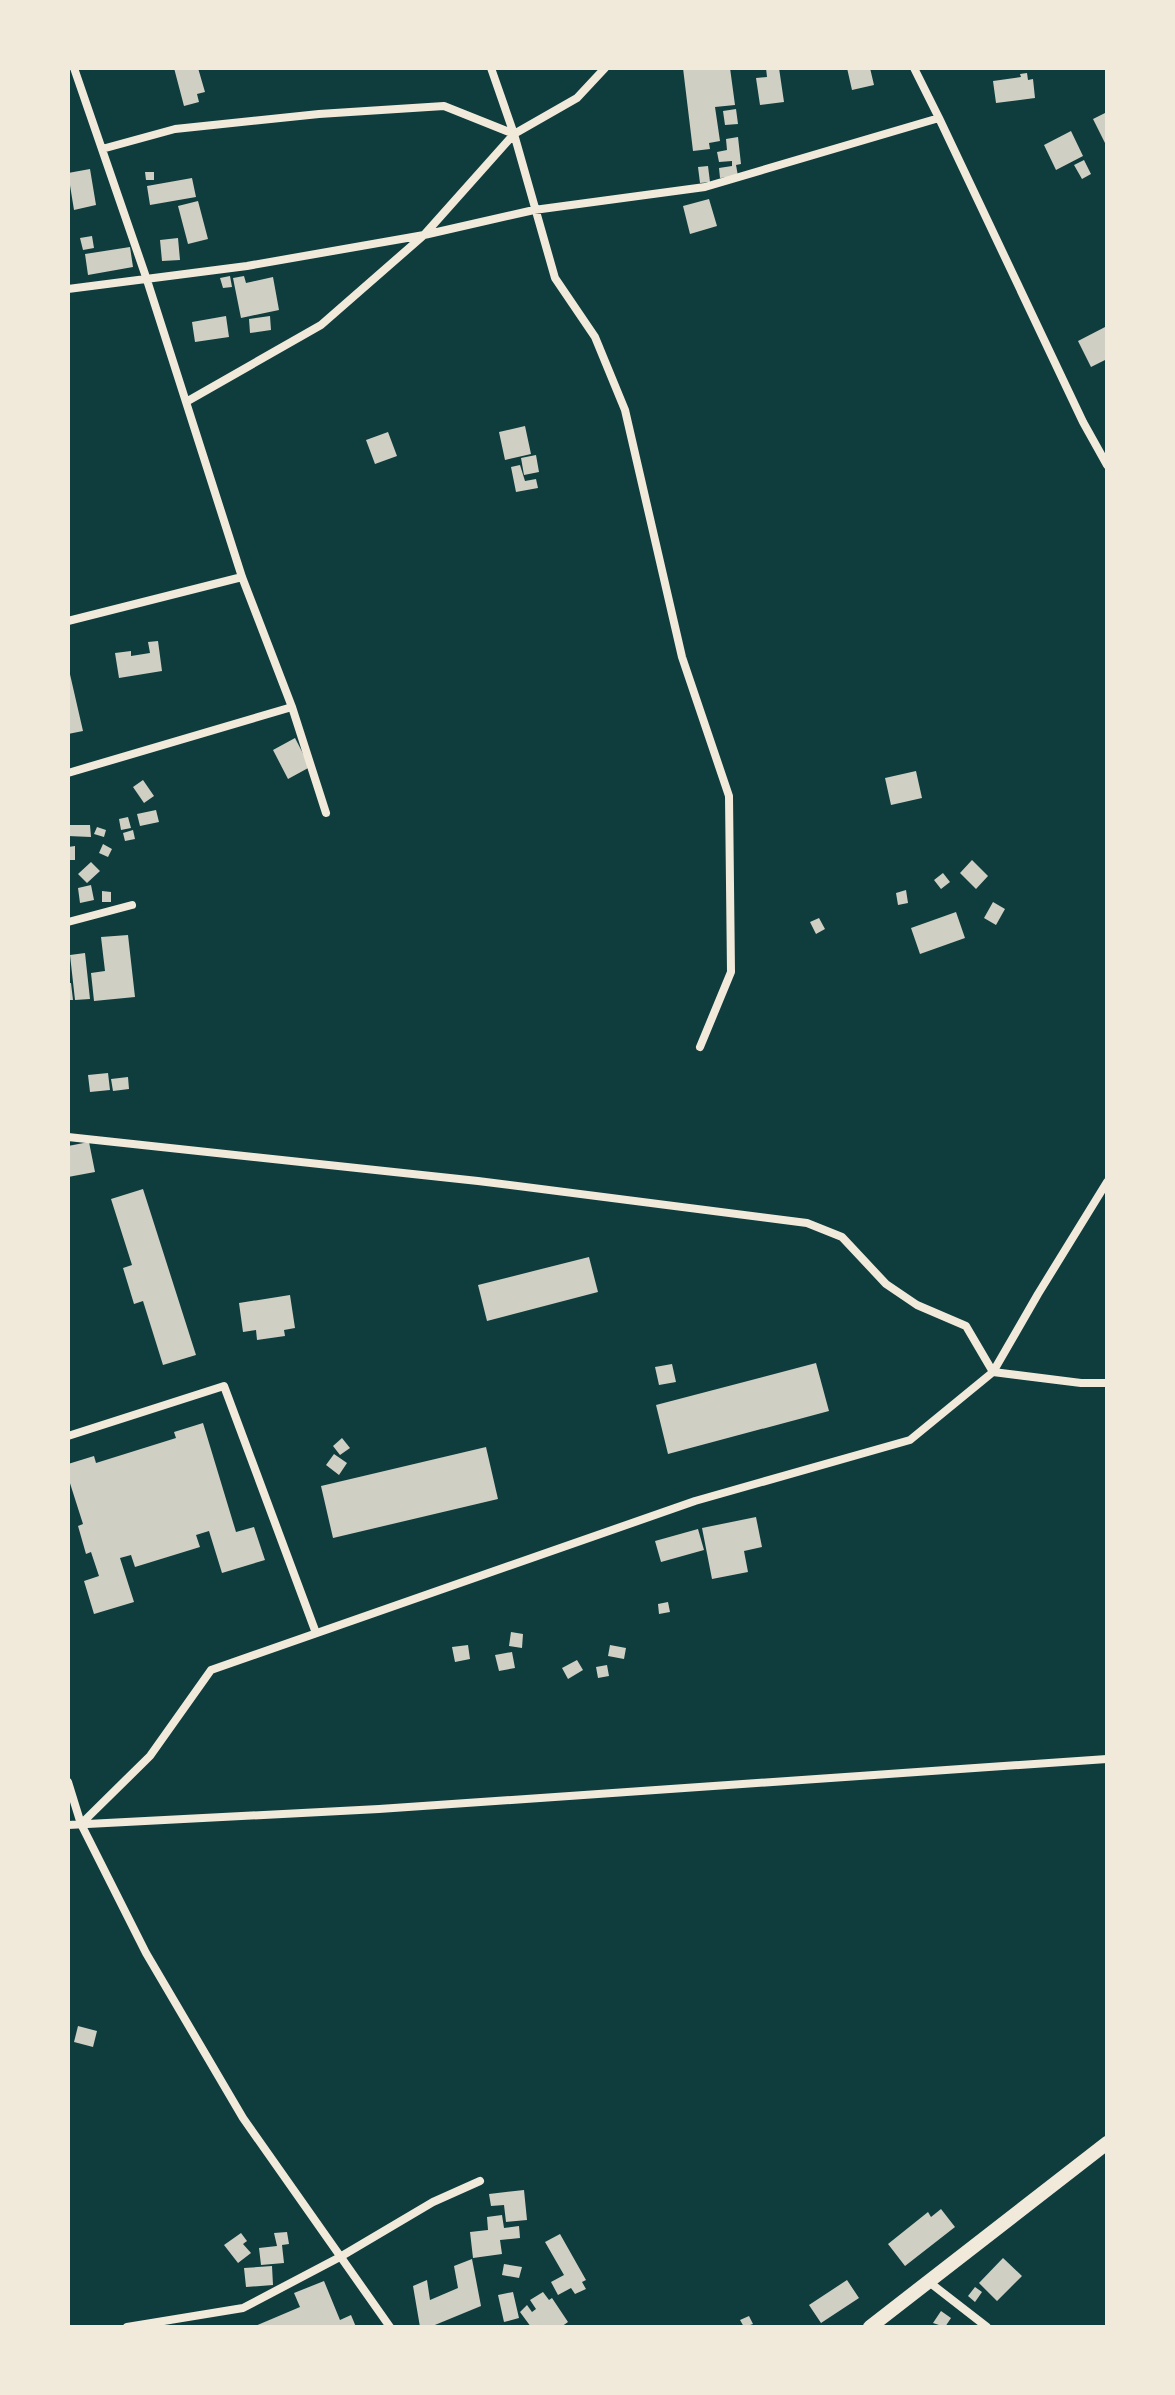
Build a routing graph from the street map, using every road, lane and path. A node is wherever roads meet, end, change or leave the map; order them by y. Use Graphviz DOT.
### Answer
graph roads {
  1 [pos="74,68"];
  2 [pos="491,68"];
  3 [pos="605,68"];
  4 [pos="914,68"];
  5 [pos="939,118"];
  6 [pos="514,134"];
  7 [pos="102,149"];
  8 [pos="534,210"];
  9 [pos="424,235"];
  10 [pos="146,277"];
  11 [pos="68,289"];
  12 [pos="186,402"];
  13 [pos="1107,465"];
  14 [pos="242,577"];
  15 [pos="68,621"];
  16 [pos="292,707"];
  17 [pos="68,773"];
  18 [pos="326,813"];
  19 [pos="132,905"];
  20 [pos="68,922"];
  21 [pos="700,1047"];
  22 [pos="68,1137"];
  23 [pos="1107,1182"];
  24 [pos="993,1372"];
  25 [pos="1107,1383"];
  26 [pos="68,1436"];
  27 [pos="316,1633"];
  28 [pos="1107,1759"];
  29 [pos="68,1782"];
  30 [pos="81,1824"];
  31 [pos="68,1825"];
  32 [pos="1107,2143"];
  33 [pos="480,2181"];
  34 [pos="340,2257"];
  35 [pos="929,2282"];
  36 [pos="127,2327"];
  37 [pos="390,2327"];
  38 [pos="870,2327"];
  39 [pos="987,2327"];
  1 -- 7 [label="street"];
  2 -- 6 [label="street"];
  3 -- 6 [label="street"];
  4 -- 5 [label="street"];
  5 -- 8 [label="street"];
  5 -- 13 [label="street"];
  6 -- 7 [label="street"];
  6 -- 8 [label="street"];
  6 -- 9 [label="street"];
  7 -- 10 [label="street"];
  8 -- 9 [label="street"];
  8 -- 21 [label="street"];
  9 -- 10 [label="street"];
  9 -- 12 [label="street"];
  10 -- 11 [label="street"];
  10 -- 12 [label="street"];
  12 -- 14 [label="street"];
  14 -- 15 [label="street"];
  14 -- 16 [label="street"];
  16 -- 17 [label="street"];
  16 -- 18 [label="street"];
  19 -- 20 [label="street"];
  22 -- 24 [label="street"];
  23 -- 24 [label="street"];
  24 -- 25 [label="street"];
  24 -- 27 [label="street"];
  26 -- 27 [label="street"];
  27 -- 30 [label="street"];
  28 -- 30 [label="street"];
  29 -- 30 [label="street"];
  30 -- 31 [label="street"];
  30 -- 34 [label="street"];
  32 -- 35 [label="main road"];
  33 -- 34 [label="street"];
  34 -- 36 [label="street"];
  34 -- 37 [label="street"];
  35 -- 38 [label="main road"];
  35 -- 39 [label="street"];
}
